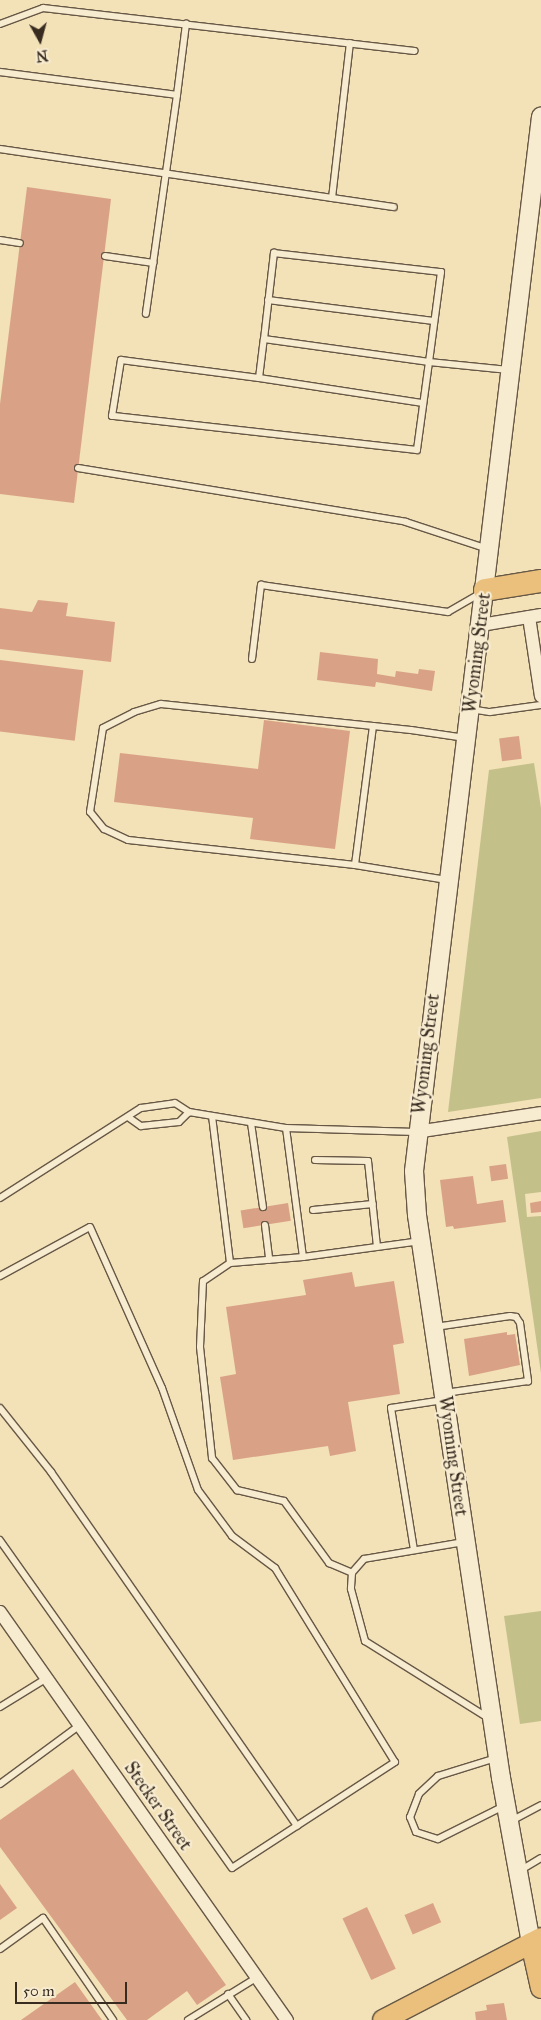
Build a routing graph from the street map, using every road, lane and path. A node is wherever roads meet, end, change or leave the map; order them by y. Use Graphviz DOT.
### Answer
graph roads {
  1 [pos="0,24"];
  2 [pos="186,24"];
  3 [pos="350,43"];
  4 [pos="416,51"];
  5 [pos="0,72"];
  6 [pos="177,95"];
  7 [pos="541,117"];
  8 [pos="0,149"];
  9 [pos="165,173"];
  10 [pos="537,183"];
  11 [pos="332,198"];
  12 [pos="394,207"];
  13 [pos="0,240"];
  14 [pos="20,243"];
  15 [pos="105,256"];
  16 [pos="153,263"];
  17 [pos="268,300"];
  18 [pos="146,314"];
  19 [pos="434,321"];
  20 [pos="264,340"];
  21 [pos="428,362"];
  22 [pos="511,370"];
  23 [pos="259,378"];
  24 [pos="423,403"];
  25 [pos="78,468"];
  26 [pos="489,549"];
  27 [pos="541,581"];
  28 [pos="485,590"];
  29 [pos="535,616"];
  30 [pos="480,625"];
  31 [pos="252,659"];
  32 [pos="541,696"];
  33 [pos="541,705"];
  34 [pos="470,709"];
  35 [pos="373,726"];
  36 [pos="466,738"];
  37 [pos="355,864"];
  38 [pos="448,880"];
  39 [pos="189,1112"];
  40 [pos="541,1113"];
  41 [pos="212,1116"];
  42 [pos="128,1117"];
  43 [pos="251,1122"];
  44 [pos="286,1128"];
  45 [pos="416,1132"];
  46 [pos="315,1160"];
  47 [pos="0,1198"];
  48 [pos="373,1204"];
  49 [pos="262,1207"];
  50 [pos="313,1210"];
  51 [pos="265,1225"];
  52 [pos="421,1241"];
  53 [pos="377,1246"];
  54 [pos="303,1257"];
  55 [pos="270,1260"];
  56 [pos="230,1263"];
  57 [pos="0,1276"];
  58 [pos="433,1327"];
  59 [pos="444,1396"];
  60 [pos="0,1408"];
  61 [pos="0,1540"];
  62 [pos="465,1541"];
  63 [pos="414,1550"];
  64 [pos="352,1573"];
  65 [pos="0,1612"];
  66 [pos="47,1678"];
  67 [pos="0,1707"];
  68 [pos="492,1720"];
  69 [pos="80,1726"];
  70 [pos="498,1758"];
  71 [pos="0,1784"];
  72 [pos="506,1805"];
  73 [pos="541,1805"];
  74 [pos="509,1822"];
  75 [pos="297,1826"];
  76 [pos="541,1858"];
  77 [pos="518,1872"];
  78 [pos="536,1940"];
  79 [pos="0,1949"];
  80 [pos="256,1978"];
  81 [pos="541,1988"];
  82 [pos="228,1994"];
  83 [pos="113,2020"];
  84 [pos="188,2020"];
  85 [pos="246,2020"];
  86 [pos="287,2020"];
  87 [pos="383,2020"];
  1 -- 2 [label="lane"];
  2 -- 3 [label="lane"];
  2 -- 6 [label="lane"];
  3 -- 4 [label="lane"];
  3 -- 11 [label="lane"];
  5 -- 6 [label="lane"];
  6 -- 9 [label="lane"];
  7 -- 10 [label="main road, Wyoming Street"];
  8 -- 9 [label="lane"];
  9 -- 11 [label="lane"];
  9 -- 16 [label="lane"];
  10 -- 22 [label="main road, Wyoming Street"];
  11 -- 12 [label="lane"];
  13 -- 14 [label="lane"];
  15 -- 16 [label="lane"];
  16 -- 18 [label="lane"];
  17 -- 19 [label="lane"];
  17 -- 19 [label="lane"];
  17 -- 20 [label="lane"];
  19 -- 21 [label="lane"];
  20 -- 21 [label="lane"];
  20 -- 23 [label="lane"];
  21 -- 22 [label="lane"];
  21 -- 24 [label="lane"];
  22 -- 26 [label="main road, Wyoming Street"];
  23 -- 24 [label="lane"];
  23 -- 24 [label="lane"];
  25 -- 26 [label="lane"];
  26 -- 28 [label="main road, Wyoming Street"];
  27 -- 28 [label="highway"];
  28 -- 30 [label="main road, Wyoming Street"];
  28 -- 31 [label="lane"];
  29 -- 30 [label="street"];
  29 -- 32 [label="street"];
  30 -- 34 [label="main road, Wyoming Street"];
  33 -- 34 [label="lane"];
  34 -- 36 [label="main road, Wyoming Street"];
  35 -- 36 [label="lane"];
  35 -- 37 [label="lane"];
  35 -- 37 [label="lane"];
  36 -- 38 [label="main road, Wyoming Street"];
  37 -- 38 [label="lane"];
  38 -- 45 [label="main road, Wyoming Street"];
  39 -- 41 [label="lane"];
  39 -- 42 [label="lane"];
  39 -- 42 [label="lane"];
  40 -- 45 [label="street"];
  41 -- 43 [label="lane"];
  41 -- 56 [label="lane"];
  42 -- 47 [label="lane"];
  43 -- 44 [label="lane"];
  43 -- 49 [label="lane"];
  44 -- 45 [label="lane"];
  44 -- 54 [label="lane"];
  45 -- 52 [label="main road, Wyoming Street"];
  46 -- 48 [label="lane"];
  48 -- 50 [label="lane"];
  48 -- 53 [label="lane"];
  51 -- 55 [label="lane"];
  52 -- 53 [label="lane"];
  52 -- 58 [label="main road, Wyoming Street"];
  53 -- 54 [label="lane"];
  54 -- 55 [label="lane"];
  55 -- 56 [label="lane"];
  56 -- 64 [label="lane"];
  57 -- 75 [label="lane"];
  58 -- 59 [label="main road, Wyoming Street"];
  58 -- 59 [label="lane"];
  59 -- 62 [label="main road, Wyoming Street"];
  59 -- 63 [label="lane"];
  60 -- 75 [label="lane"];
  61 -- 75 [label="lane"];
  62 -- 63 [label="lane"];
  62 -- 68 [label="main road, Wyoming Street"];
  63 -- 64 [label="lane"];
  64 -- 68 [label="lane"];
  65 -- 66 [label="street, Stecker Street"];
  66 -- 67 [label="lane"];
  66 -- 69 [label="street, Stecker Street"];
  68 -- 70 [label="main road, Wyoming Street"];
  69 -- 71 [label="lane"];
  69 -- 80 [label="street, Stecker Street"];
  70 -- 72 [label="main road, Wyoming Street"];
  70 -- 72 [label="lane"];
  72 -- 74 [label="main road, Wyoming Street"];
  73 -- 74 [label="lane"];
  74 -- 77 [label="main road, Wyoming Street"];
  76 -- 77 [label="lane"];
  77 -- 78 [label="main road, Wyoming Street"];
  78 -- 81 [label="main road, Wyoming Street"];
  78 -- 87 [label="main road"];
  79 -- 83 [label="lane"];
  80 -- 82 [label="lane"];
  80 -- 86 [label="street, Stecker Street"];
  82 -- 84 [label="lane"];
  82 -- 85 [label="lane"];
}
